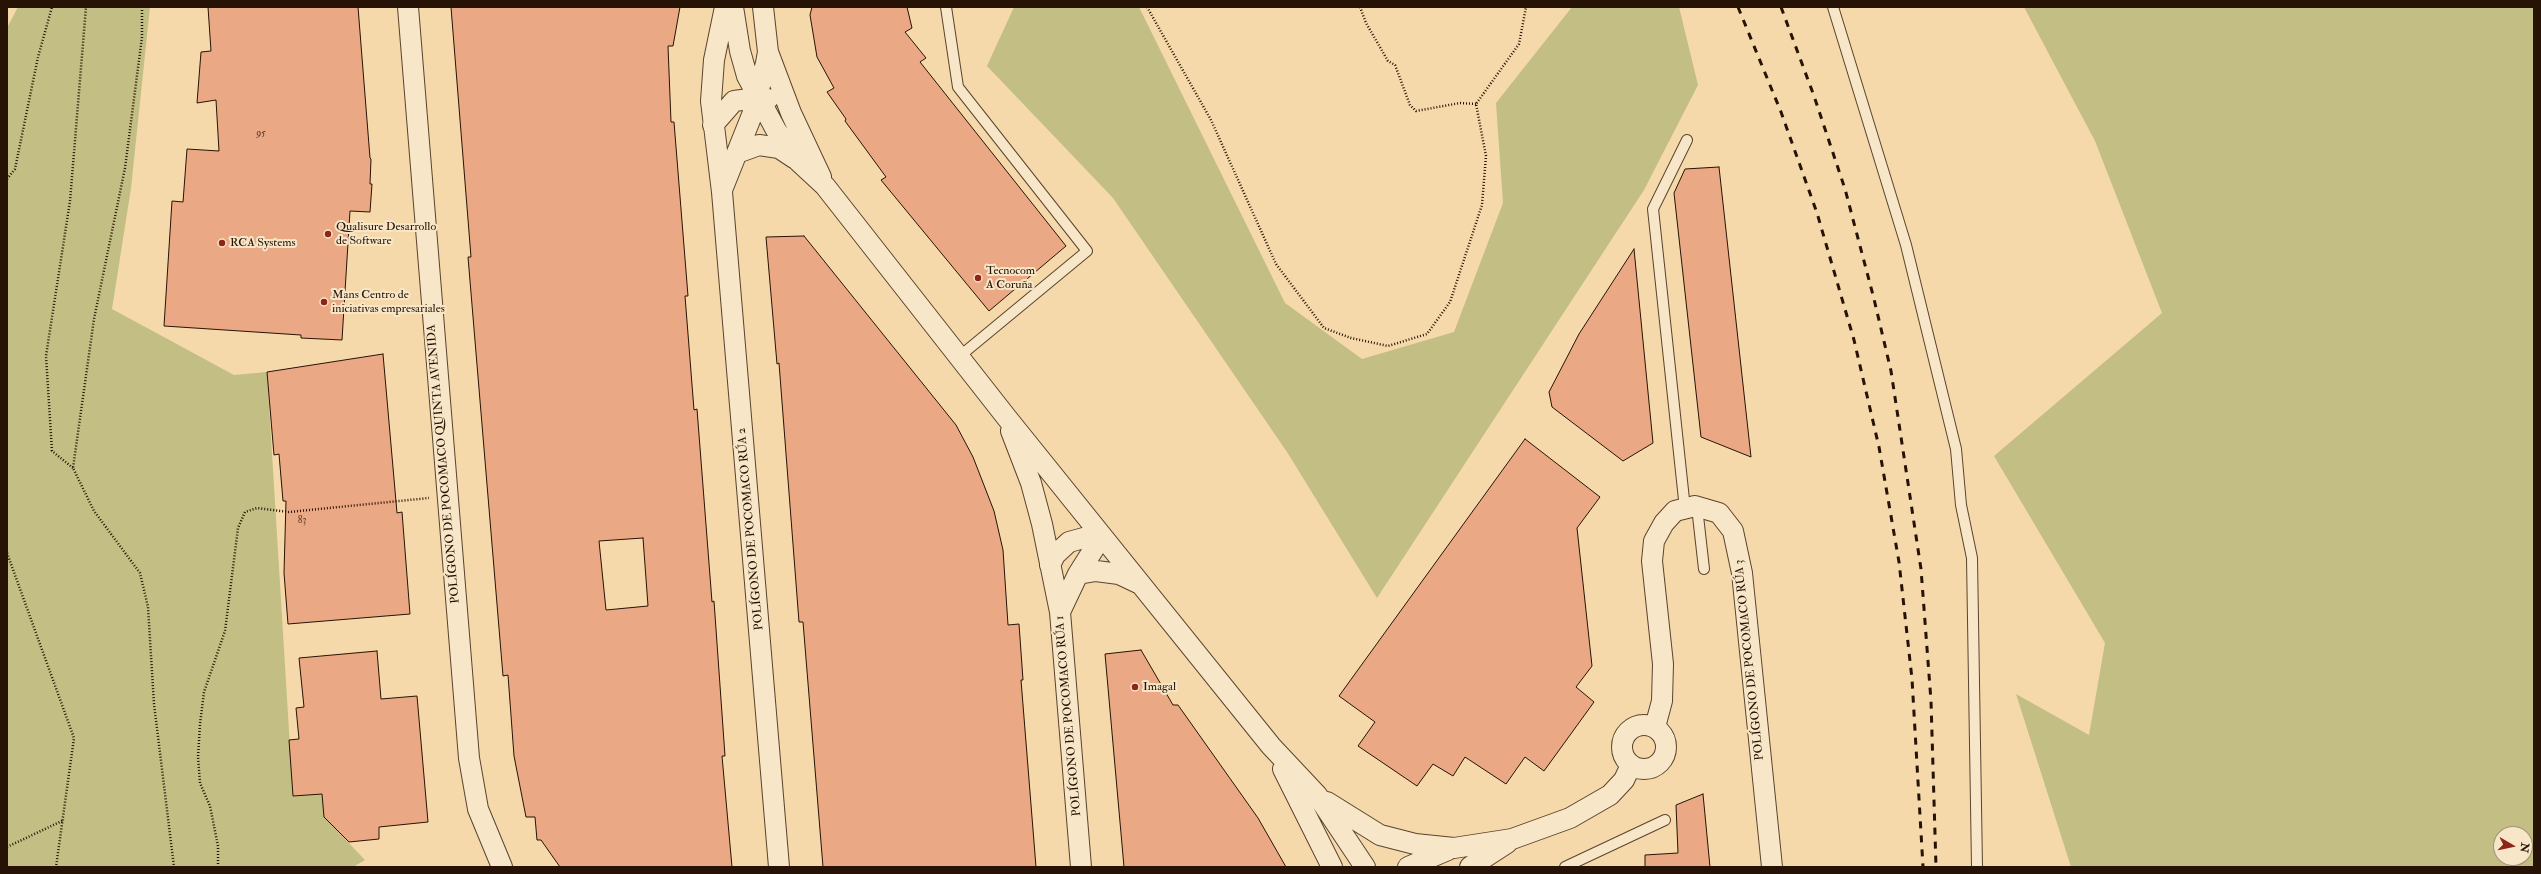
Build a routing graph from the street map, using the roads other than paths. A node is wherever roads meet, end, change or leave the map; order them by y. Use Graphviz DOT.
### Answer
graph roads {
  1 [pos="408,7"];
  2 [pos="725,7"];
  3 [pos="734,7"];
  4 [pos="763,7"];
  5 [pos="946,7"];
  6 [pos="1833,7"];
  7 [pos="768,52"];
  8 [pos="757,98"];
  9 [pos="791,112"];
  10 [pos="713,125"];
  11 [pos="1687,140"];
  12 [pos="737,153"];
  13 [pos="798,161"];
  14 [pos="825,186"];
  15 [pos="722,192"];
  16 [pos="960,356"];
  17 [pos="1007,418"];
  18 [pos="1691,508"];
  19 [pos="1102,536"];
  20 [pos="1050,565"];
  21 [pos="1704,569"];
  22 [pos="1078,574"];
  23 [pos="1141,584"];
  24 [pos="1060,612"];
  25 [pos="1655,727"];
  26 [pos="1271,746"];
  27 [pos="1631,765"];
  28 [pos="1317,796"];
  29 [pos="1305,812"];
  30 [pos="1665,820"];
  31 [pos="1512,839"];
  32 [pos="1454,848"];
  33 [pos="502,867"];
  34 [pos="780,867"];
  35 [pos="1081,867"];
  36 [pos="1332,867"];
  37 [pos="1347,867"];
  38 [pos="1365,867"];
  39 [pos="1408,867"];
  40 [pos="1470,867"];
  41 [pos="1565,867"];
  42 [pos="1772,867"];
  43 [pos="1977,867"];
  1 -- 33 [label="street, POLÍGONO DE POCOMACO QUINTA AVENIDA"];
  2 -- 10 [label="street, POLÍGONO DE POCOMACO RÚA 2"];
  3 -- 8 [label="street"];
  4 -- 7 [label="street"];
  5 -- 16 [label="lane"];
  6 -- 43 [label="lane"];
  7 -- 8 [label="street, POLÍGONO DE POCOMACO RÚA 2"];
  7 -- 9 [label="street"];
  8 -- 9 [label="street"];
  8 -- 10 [label="street"];
  8 -- 12 [label="street, POLÍGONO DE POCOMACO RÚA 2"];
  8 -- 13 [label="street"];
  9 -- 14 [label="street"];
  10 -- 15 [label="street, POLÍGONO DE POCOMACO RÚA 2"];
  11 -- 18 [label="lane"];
  12 -- 13 [label="street"];
  12 -- 15 [label="street, POLÍGONO DE POCOMACO RÚA 2"];
  13 -- 14 [label="street"];
  14 -- 16 [label="street"];
  15 -- 34 [label="street, POLÍGONO DE POCOMACO RÚA 2"];
  16 -- 17 [label="street"];
  17 -- 19 [label="street"];
  17 -- 20 [label="street, POLÍGONO DE POCOMACO RÚA 1"];
  18 -- 21 [label="lane"];
  18 -- 25 [label="street"];
  18 -- 42 [label="street, POLÍGONO DE POCOMACO RÚA 3"];
  19 -- 20 [label="street"];
  19 -- 22 [label="street"];
  19 -- 23 [label="street"];
  20 -- 24 [label="street, POLÍGONO DE POCOMACO RÚA 1"];
  22 -- 23 [label="street"];
  22 -- 24 [label="street"];
  23 -- 26 [label="street"];
  24 -- 35 [label="street, POLÍGONO DE POCOMACO RÚA 1"];
  25 -- 27 [label="street"];
  25 -- 27 [label="street"];
  26 -- 28 [label="street"];
  26 -- 29 [label="street"];
  27 -- 31 [label="street"];
  28 -- 32 [label="street"];
  28 -- 38 [label="street"];
  29 -- 36 [label="street"];
  29 -- 37 [label="street"];
  30 -- 41 [label="lane"];
  31 -- 32 [label="street"];
  31 -- 40 [label="street"];
  32 -- 39 [label="street"];
}
